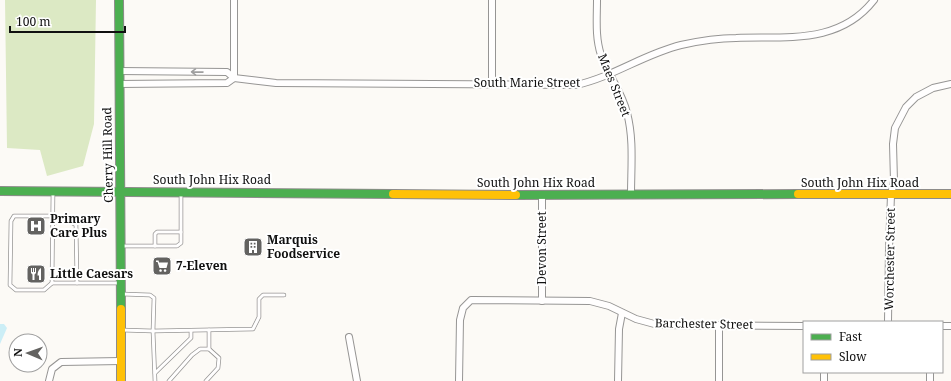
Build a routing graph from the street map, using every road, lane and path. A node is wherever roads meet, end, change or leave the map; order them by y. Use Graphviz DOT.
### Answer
graph roads {
  1 [pos="120,0"];
  2 [pos="234,0"];
  3 [pos="492,0"];
  4 [pos="597,0"];
  5 [pos="874,0"];
  6 [pos="119,71"];
  7 [pos="610,74"];
  8 [pos="234,78"];
  9 [pos="492,83"];
  10 [pos="119,84"];
  11 [pos="951,84"];
  12 [pos="0,191"];
  13 [pos="54,191"];
  14 [pos="121,192"];
  15 [pos="181,192"];
  16 [pos="891,194"];
  17 [pos="951,194"];
  18 [pos="542,195"];
  19 [pos="631,195"];
  20 [pos="53,216"];
  21 [pos="53,222"];
  22 [pos="181,232"];
  23 [pos="121,246"];
  24 [pos="155,246"];
  25 [pos="52,283"];
  26 [pos="77,283"];
  27 [pos="121,283"];
  28 [pos="121,294"];
  29 [pos="284,295"];
  30 [pos="542,301"];
  31 [pos="622,313"];
  32 [pos="888,321"];
  33 [pos="719,326"];
  34 [pos="803,326"];
  35 [pos="121,330"];
  36 [pos="191,330"];
  37 [pos="209,330"];
  38 [pos="153,331"];
  39 [pos="349,337"];
  40 [pos="209,349"];
  41 [pos="121,361"];
  42 [pos="154,373"];
  43 [pos="49,381"];
  44 [pos="122,381"];
  45 [pos="155,381"];
  46 [pos="169,381"];
  47 [pos="206,381"];
  48 [pos="357,381"];
  49 [pos="459,381"];
  50 [pos="618,381"];
  51 [pos="719,381"];
  1 -- 6 [label="street, Cherry Hill Road"];
  2 -- 8 [label="street"];
  3 -- 9 [label="street"];
  4 -- 7 [label="street, Maes Street"];
  5 -- 7 [label="street, South Marie Street"];
  8 -- 6 [label="street, South Marie Street, one-way"];
  6 -- 10 [label="street, Cherry Hill Road"];
  7 -- 9 [label="street, South Marie Street"];
  7 -- 19 [label="street, Maes Street"];
  8 -- 9 [label="street, South Marie Street"];
  8 -- 10 [label="street, South Marie Street"];
  10 -- 14 [label="street, Cherry Hill Road"];
  11 -- 16 [label="street, Worchester Street"];
  12 -- 13 [label="street, South John Hix Road"];
  13 -- 14 [label="street, South John Hix Road"];
  13 -- 20 [label="lane"];
  14 -- 15 [label="street, South John Hix Road"];
  14 -- 23 [label="street, Cherry Hill Road"];
  15 -- 18 [label="street, South John Hix Road"];
  15 -- 22 [label="lane"];
  16 -- 17 [label="street, South John Hix Road"];
  16 -- 19 [label="street, South John Hix Road"];
  16 -- 32 [label="street, Worchester Street"];
  18 -- 19 [label="street, South John Hix Road"];
  18 -- 30 [label="street, Devon Street"];
  20 -- 21 [label="lane"];
  20 -- 25 [label="lane"];
  21 -- 25 [label="lane"];
  21 -- 26 [label="lane"];
  22 -- 24 [label="lane"];
  22 -- 24 [label="lane"];
  23 -- 24 [label="lane"];
  23 -- 27 [label="street, Cherry Hill Road"];
  25 -- 26 [label="lane"];
  26 -- 27 [label="lane"];
  27 -- 28 [label="street, Cherry Hill Road"];
  28 -- 35 [label="street, Cherry Hill Road"];
  28 -- 38 [label="lane"];
  29 -- 37 [label="lane"];
  30 -- 31 [label="street, Barchester Street"];
  30 -- 49 [label="street, Barchester Street"];
  31 -- 33 [label="street, Barchester Street"];
  31 -- 50 [label="street"];
  33 -- 34 [label="street, Barchester Street"];
  33 -- 51 [label="street"];
  35 -- 38 [label="lane"];
  35 -- 41 [label="street, Cherry Hill Road"];
  36 -- 37 [label="lane"];
  36 -- 38 [label="lane"];
  36 -- 42 [label="lane"];
  37 -- 40 [label="lane"];
  38 -- 42 [label="lane"];
  39 -- 48 [label="street"];
  40 -- 46 [label="lane"];
  40 -- 47 [label="lane"];
  41 -- 43 [label="street"];
  41 -- 44 [label="street, Cherry Hill Road"];
  42 -- 45 [label="lane"];
}
